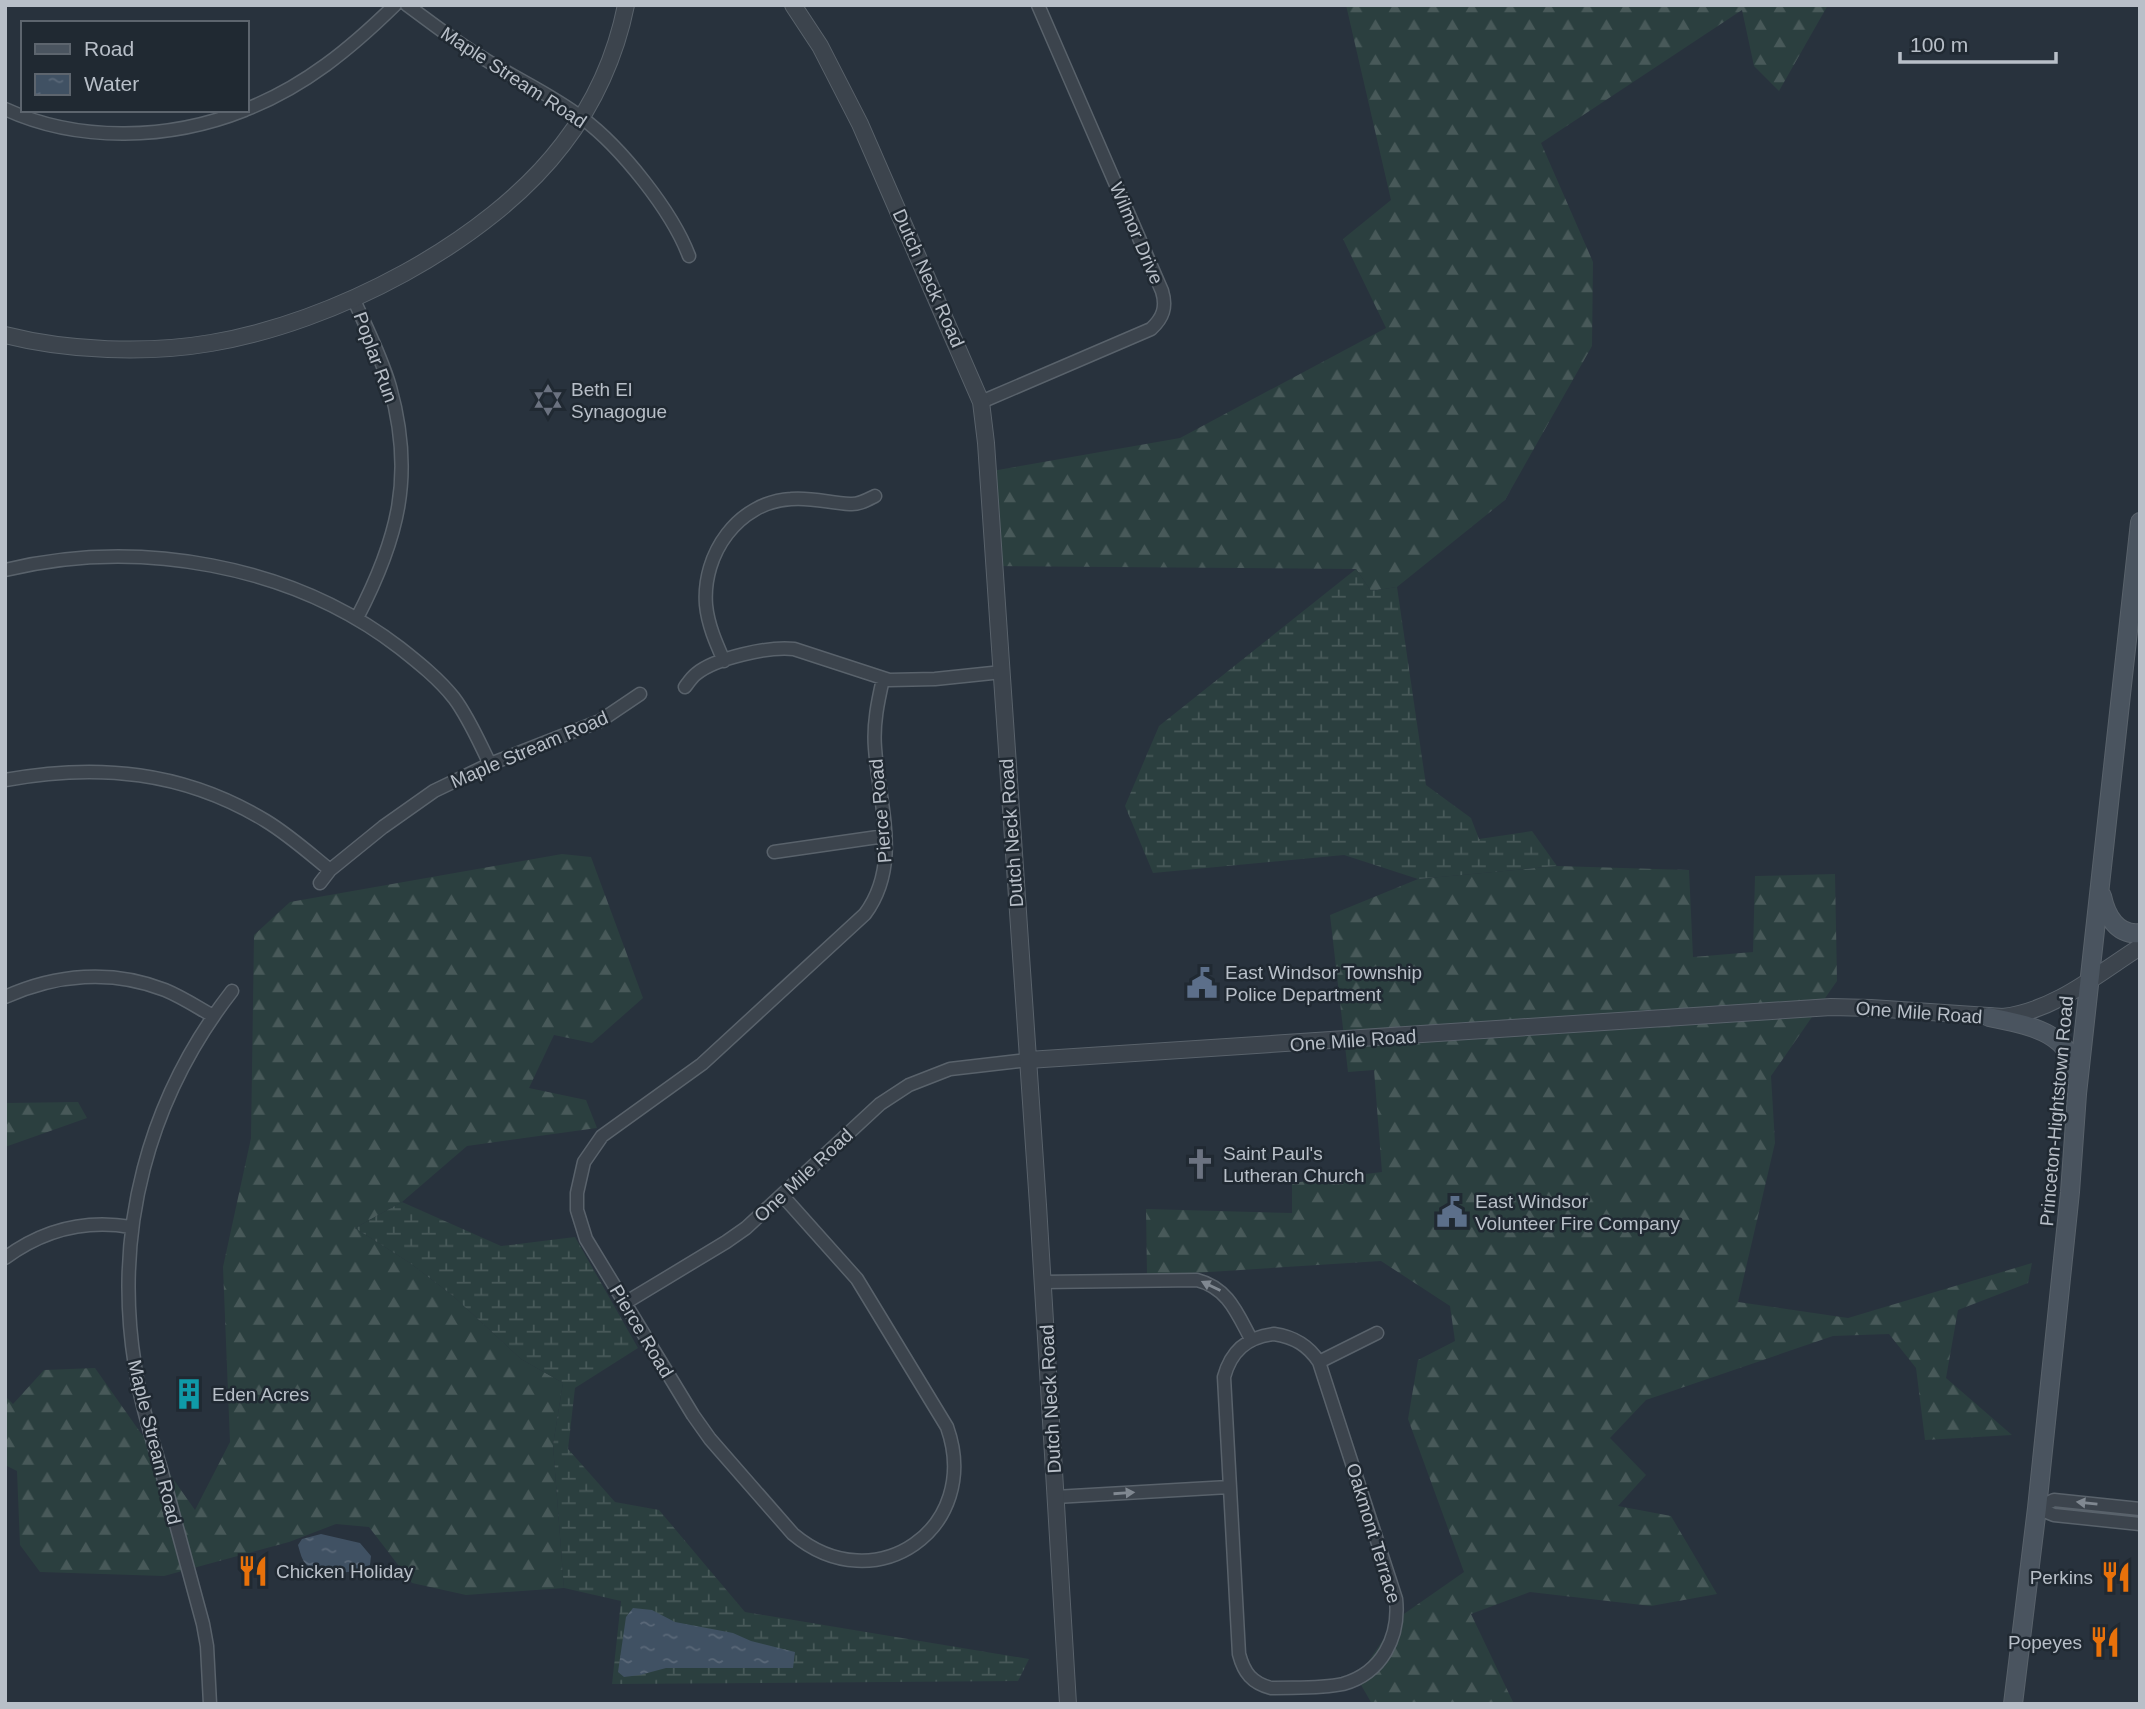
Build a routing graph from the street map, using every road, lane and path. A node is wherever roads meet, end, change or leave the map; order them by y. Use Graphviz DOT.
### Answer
graph roads {
  1 [pos="394,5"];
  2 [pos="407,5"];
  3 [pos="626,5"];
  4 [pos="793,5"];
  5 [pos="1038,5"];
  6 [pos="5,109"];
  7 [pos="248,109"];
  8 [pos="240,112"];
  9 [pos="582,118"];
  10 [pos="689,256"];
  11 [pos="353,298"];
  12 [pos="5,335"];
  13 [pos="981,402"];
  14 [pos="875,496"];
  15 [pos="2140,523"];
  16 [pos="5,570"];
  17 [pos="357,618"];
  18 [pos="724,661"];
  19 [pos="1002,672"];
  20 [pos="883,679"];
  21 [pos="685,687"];
  22 [pos="640,694"];
  23 [pos="490,764"];
  24 [pos="5,779"];
  25 [pos="885,836"];
  26 [pos="774,852"];
  27 [pos="330,870"];
  28 [pos="320,883"];
  29 [pos="2100,887"];
  30 [pos="2140,933"];
  31 [pos="2140,947"];
  32 [pos="2090,980"];
  33 [pos="232,991"];
  34 [pos="5,997"];
  35 [pos="213,1016"];
  36 [pos="1989,1017"];
  37 [pos="1028,1060"];
  38 [pos="2077,1094"];
  39 [pos="782,1195"];
  40 [pos="131,1227"];
  41 [pos="5,1258"];
  42 [pos="1043,1282"];
  43 [pos="625,1303"];
  44 [pos="1377,1333"];
  45 [pos="1251,1339"];
  46 [pos="1319,1362"];
  47 [pos="1229,1487"];
  48 [pos="1055,1497"];
  49 [pos="2037,1508"];
  50 [pos="2140,1509"];
  51 [pos="2140,1524"];
  52 [pos="210,1704"];
  53 [pos="1068,1704"];
  54 [pos="2013,1704"];
  1 -- 7 [label="street"];
  2 -- 9 [label="street, Maple Stream Road"];
  3 -- 9 [label="street"];
  4 -- 13 [label="street, Dutch Neck Road"];
  5 -- 13 [label="street, Wilmor Drive"];
  6 -- 8 [label="street"];
  9 -- 10 [label="street, Maple Stream Road"];
  9 -- 11 [label="street"];
  11 -- 12 [label="street"];
  11 -- 17 [label="street, Poplar Run"];
  13 -- 19 [label="street, Dutch Neck Road"];
  14 -- 18 [label="street"];
  15 -- 29 [label="main road, Princeton-Hightstown Road"];
  16 -- 17 [label="street"];
  17 -- 23 [label="street"];
  18 -- 20 [label="street"];
  18 -- 21 [label="street"];
  19 -- 20 [label="street"];
  19 -- 37 [label="street, Dutch Neck Road"];
  20 -- 25 [label="street, Pierce Road"];
  22 -- 23 [label="street, Maple Stream Road"];
  23 -- 27 [label="street, Maple Stream Road"];
  24 -- 27 [label="street"];
  25 -- 26 [label="street"];
  25 -- 43 [label="street, Pierce Road"];
  27 -- 28 [label="street, Maple Stream Road"];
  29 -- 30 [label="main road"];
  29 -- 32 [label="main road, Princeton-Hightstown Road"];
  31 -- 32 [label="street, One Mile Road"];
  32 -- 36 [label="street, One Mile Road"];
  32 -- 38 [label="main road, Princeton-Hightstown Road"];
  33 -- 35 [label="street, Maple Stream Road"];
  34 -- 35 [label="street"];
  35 -- 40 [label="street, Maple Stream Road"];
  36 -- 37 [label="street, One Mile Road"];
  36 -- 38 [label="main road"];
  37 -- 39 [label="street, One Mile Road"];
  37 -- 42 [label="street, Dutch Neck Road"];
  38 -- 49 [label="main road, Princeton-Hightstown Road"];
  39 -- 43 [label="street, One Mile Road"];
  39 -- 43 [label="street, Pierce Road"];
  40 -- 41 [label="street"];
  40 -- 52 [label="street, Maple Stream Road"];
  45 -- 42 [label="street, one-way"];
  42 -- 48 [label="street, Dutch Neck Road"];
  44 -- 46 [label="street"];
  45 -- 46 [label="street"];
  45 -- 47 [label="street, Oakmont Terrace"];
  46 -- 47 [label="street, Oakmont Terrace"];
  48 -- 47 [label="street, one-way"];
  48 -- 53 [label="street, Dutch Neck Road"];
  50 -- 49 [label="street, one-way"];
  49 -- 51 [label="street"];
  49 -- 54 [label="main road, Princeton-Hightstown Road"];
}
